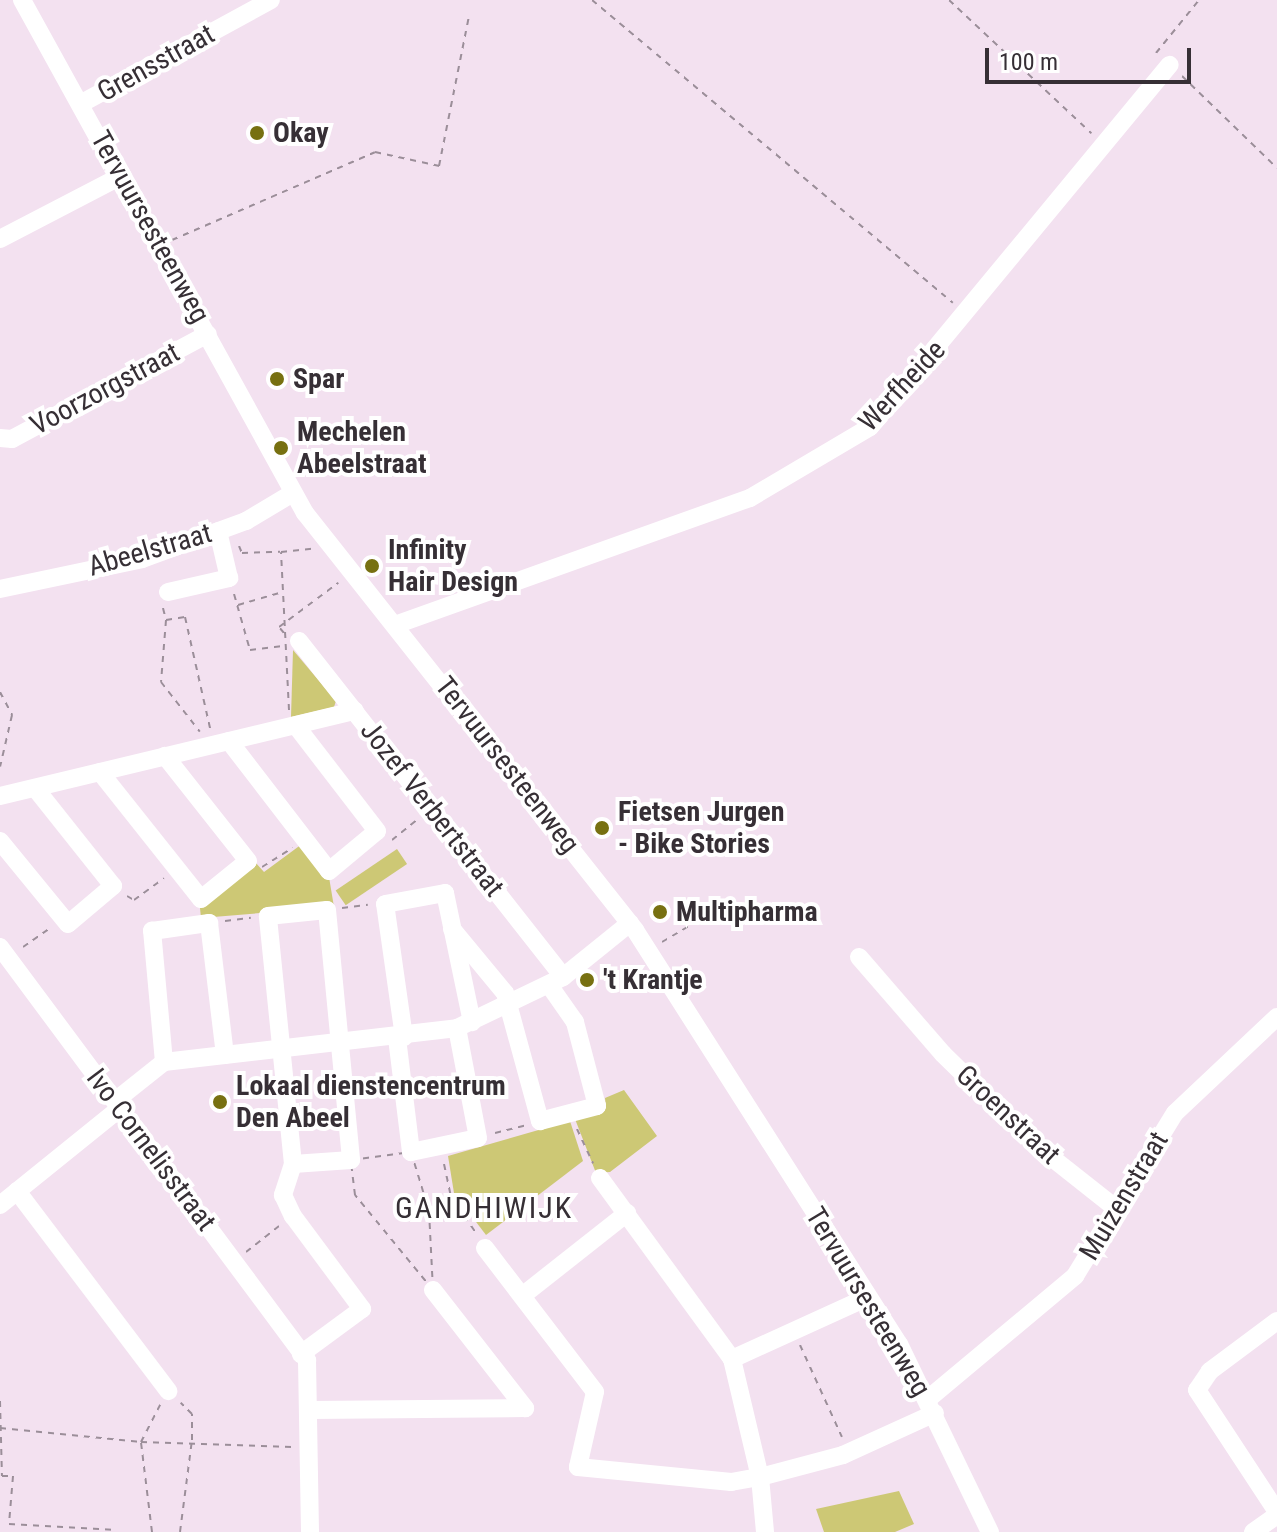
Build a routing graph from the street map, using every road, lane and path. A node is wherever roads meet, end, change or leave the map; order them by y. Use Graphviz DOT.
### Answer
graph roads {
  1 [pos="22,0"];
  2 [pos="271,0"];
  3 [pos="592,0"];
  4 [pos="949,0"];
  5 [pos="1199,0"];
  6 [pos="469,16"];
  7 [pos="1169,65"];
  8 [pos="82,103"];
  9 [pos="1103,145"];
  10 [pos="1277,168"];
  11 [pos="121,176"];
  12 [pos="0,239"];
  13 [pos="160,246"];
  14 [pos="966,315"];
  15 [pos="208,334"];
  16 [pos="0,438"];
  17 [pos="293,493"];
  18 [pos="224,528"];
  19 [pos="326,541"];
  20 [pos="281,552"];
  21 [pos="351,572"];
  22 [pos="0,589"];
  23 [pos="234,593"];
  24 [pos="280,593"];
  25 [pos="165,598"];
  26 [pos="237,605"];
  27 [pos="166,620"];
  28 [pos="395,625"];
  29 [pos="279,627"];
  30 [pos="290,644"];
  31 [pos="0,692"];
  32 [pos="355,711"];
  33 [pos="293,727"];
  34 [pos="218,744"];
  35 [pos="165,756"];
  36 [pos="0,767"];
  37 [pos="100,772"];
  38 [pos="35,788"];
  39 [pos="0,796"];
  40 [pos="432,809"];
  41 [pos="374,833"];
  42 [pos="305,839"];
  43 [pos="0,841"];
  44 [pos="248,861"];
  45 [pos="177,869"];
  46 [pos="113,886"];
  47 [pos="733,900"];
  48 [pos="385,904"];
  49 [pos="327,910"];
  50 [pos="268,916"];
  51 [pos="64,918"];
  52 [pos="209,923"];
  53 [pos="630,923"];
  54 [pos="452,929"];
  55 [pos="648,950"];
  56 [pos="4,952"];
  57 [pos="859,957"];
  58 [pos="556,981"];
  59 [pos="510,1006"];
  60 [pos="1277,1017"];
  61 [pos="464,1025"];
  62 [pos="401,1038"];
  63 [pos="341,1043"];
  64 [pos="282,1049"];
  65 [pos="225,1055"];
  66 [pos="164,1062"];
  67 [pos="117,1105"];
  68 [pos="570,1113"];
  69 [pos="540,1121"];
  70 [pos="478,1138"];
  71 [pos="441,1147"];
  72 [pos="411,1152"];
  73 [pos="351,1160"];
  74 [pos="293,1164"];
  75 [pos="600,1178"];
  76 [pos="17,1191"];
  77 [pos="0,1205"];
  78 [pos="1118,1210"];
  79 [pos="627,1213"];
  80 [pos="293,1216"];
  81 [pos="485,1248"];
  82 [pos="234,1261"];
  83 [pos="433,1290"];
  84 [pos="522,1296"];
  85 [pos="868,1297"];
  86 [pos="1277,1321"];
  87 [pos="794,1333"];
  88 [pos="301,1354"];
  89 [pos="732,1359"];
  90 [pos="168,1391"];
  91 [pos="0,1401"];
  92 [pos="931,1406"];
  93 [pos="310,1410"];
  94 [pos="0,1428"];
  95 [pos="5,1428"];
  96 [pos="141,1442"];
  97 [pos="189,1447"];
  98 [pos="310,1447"];
  99 [pos="850,1453"];
  100 [pos="760,1477"];
  101 [pos="1277,1513"];
  102 [pos="117,1530"];
  103 [pos="152,1532"];
  104 [pos="180,1532"];
  105 [pos="310,1532"];
  106 [pos="765,1532"];
  107 [pos="990,1532"];
  108 [pos="1253,1532"];
  1 -- 8 [label="street, Tervuursesteenweg"];
  2 -- 8 [label="street, Grensstraat"];
  3 -- 14 [label="path"];
  4 -- 9 [label="path"];
  5 -- 7 [label="path"];
  6 -- 13 [label="path"];
  7 -- 9 [label="street, Werfheide"];
  7 -- 10 [label="path"];
  8 -- 11 [label="street, Tervuursesteenweg"];
  9 -- 14 [label="street, Werfheide"];
  11 -- 12 [label="street"];
  11 -- 13 [label="street, Tervuursesteenweg"];
  13 -- 15 [label="street, Tervuursesteenweg"];
  14 -- 28 [label="street, Werfheide"];
  15 -- 16 [label="street, Voorzorgstraat"];
  15 -- 17 [label="street, Tervuursesteenweg"];
  17 -- 18 [label="street, Abeelstraat"];
  17 -- 19 [label="street, Tervuursesteenweg"];
  18 -- 20 [label="path"];
  18 -- 22 [label="street, Abeelstraat"];
  18 -- 25 [label="street"];
  19 -- 20 [label="path"];
  19 -- 21 [label="street, Tervuursesteenweg"];
  20 -- 24 [label="path"];
  21 -- 28 [label="street, Tervuursesteenweg"];
  21 -- 29 [label="path"];
  23 -- 26 [label="path"];
  24 -- 26 [label="path"];
  24 -- 29 [label="path"];
  25 -- 27 [label="path"];
  26 -- 30 [label="path"];
  27 -- 34 [label="path"];
  27 -- 34 [label="path"];
  28 -- 53 [label="street, Tervuursesteenweg"];
  29 -- 30 [label="path"];
  29 -- 30 [label="path"];
  30 -- 32 [label="street, Jozef Verbertstraat"];
  30 -- 33 [label="path"];
  31 -- 36 [label="path"];
  32 -- 33 [label="street"];
  32 -- 40 [label="street, Jozef Verbertstraat"];
  33 -- 34 [label="street"];
  33 -- 41 [label="street"];
  34 -- 35 [label="street"];
  34 -- 42 [label="street"];
  35 -- 37 [label="street"];
  35 -- 44 [label="street"];
  37 -- 38 [label="street"];
  37 -- 45 [label="street"];
  38 -- 39 [label="street"];
  38 -- 46 [label="street"];
  40 -- 41 [label="path"];
  40 -- 58 [label="street, Jozef Verbertstraat"];
  41 -- 42 [label="street"];
  42 -- 44 [label="path"];
  43 -- 51 [label="street"];
  44 -- 45 [label="street"];
  45 -- 46 [label="path"];
  46 -- 51 [label="street"];
  47 -- 55 [label="path"];
  48 -- 49 [label="path"];
  48 -- 54 [label="street, Jozef Verbertstraat"];
  48 -- 62 [label="street"];
  49 -- 50 [label="street"];
  49 -- 63 [label="street"];
  50 -- 52 [label="path"];
  50 -- 64 [label="street"];
  51 -- 56 [label="path"];
  52 -- 65 [label="street"];
  52 -- 66 [label="street"];
  53 -- 55 [label="street, Tervuursesteenweg"];
  53 -- 58 [label="street"];
  54 -- 59 [label="street, Jozef Verbertstraat"];
  54 -- 61 [label="street, Jozef Verbertstraat"];
  55 -- 85 [label="street, Tervuursesteenweg"];
  56 -- 67 [label="street, Ivo Cornelisstraat"];
  57 -- 78 [label="street, Groenstraat"];
  58 -- 59 [label="street"];
  58 -- 68 [label="street, Jozef Verbertstraat"];
  59 -- 61 [label="street"];
  59 -- 69 [label="street, Jozef Verbertstraat"];
  60 -- 78 [label="street, Muizenstraat"];
  61 -- 62 [label="street"];
  61 -- 70 [label="street, Jozef Verbertstraat"];
  62 -- 63 [label="street"];
  62 -- 72 [label="street"];
  63 -- 64 [label="street"];
  63 -- 73 [label="street"];
  64 -- 65 [label="street"];
  64 -- 74 [label="street"];
  65 -- 66 [label="street"];
  66 -- 67 [label="street"];
  67 -- 76 [label="street"];
  67 -- 82 [label="street, Ivo Cornelisstraat"];
  68 -- 69 [label="street, Jozef Verbertstraat"];
  68 -- 75 [label="path"];
  69 -- 70 [label="path"];
  70 -- 71 [label="street"];
  71 -- 72 [label="street"];
  71 -- 81 [label="path"];
  72 -- 73 [label="path"];
  72 -- 83 [label="path"];
  73 -- 74 [label="street"];
  73 -- 83 [label="path"];
  74 -- 80 [label="street"];
  75 -- 79 [label="street"];
  76 -- 77 [label="street"];
  76 -- 90 [label="street"];
  78 -- 92 [label="street, Muizenstraat"];
  79 -- 84 [label="street"];
  79 -- 89 [label="street"];
  80 -- 82 [label="path"];
  80 -- 88 [label="street"];
  81 -- 84 [label="street"];
  82 -- 88 [label="street, Ivo Cornelisstraat"];
  83 -- 93 [label="street"];
  84 -- 100 [label="street, Muizenstraat"];
  85 -- 87 [label="street"];
  85 -- 92 [label="street, Tervuursesteenweg"];
  86 -- 101 [label="street"];
  87 -- 89 [label="street"];
  87 -- 99 [label="path"];
  88 -- 93 [label="street, Ivo Cornelisstraat"];
  89 -- 100 [label="street"];
  90 -- 96 [label="path"];
  90 -- 97 [label="path"];
  91 -- 95 [label="path"];
  92 -- 99 [label="street, Muizenstraat"];
  92 -- 107 [label="street, Tervuursesteenweg"];
  93 -- 98 [label="street, Ivo Cornelisstraat"];
  94 -- 95 [label="path"];
  95 -- 96 [label="path"];
  95 -- 102 [label="path"];
  96 -- 97 [label="path"];
  96 -- 103 [label="path"];
  97 -- 98 [label="path"];
  97 -- 104 [label="path"];
  98 -- 105 [label="street, Ivo Cornelisstraat"];
  99 -- 100 [label="street, Muizenstraat"];
  100 -- 106 [label="street"];
  101 -- 108 [label="street"];
}
